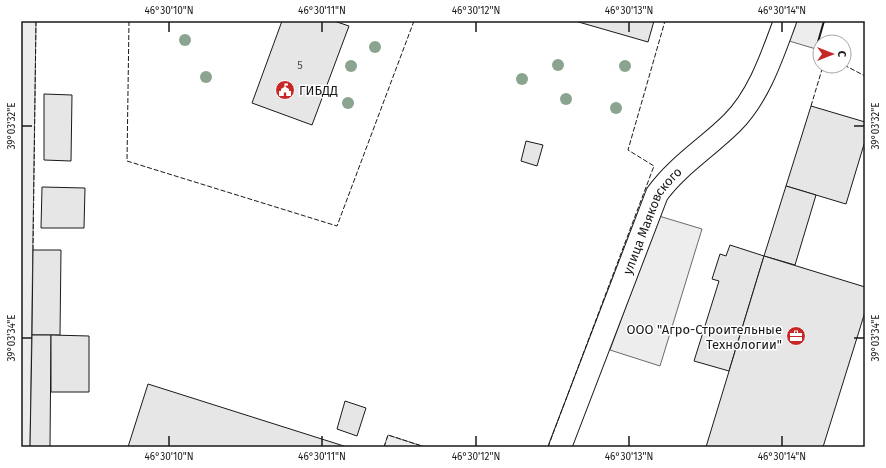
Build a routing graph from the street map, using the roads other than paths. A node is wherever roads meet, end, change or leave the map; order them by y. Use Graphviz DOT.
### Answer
graph roads {
  1 [pos="785,21"];
  2 [pos="560,447"];
  1 -- 2 [label="street, улица Маяковского"];
}
